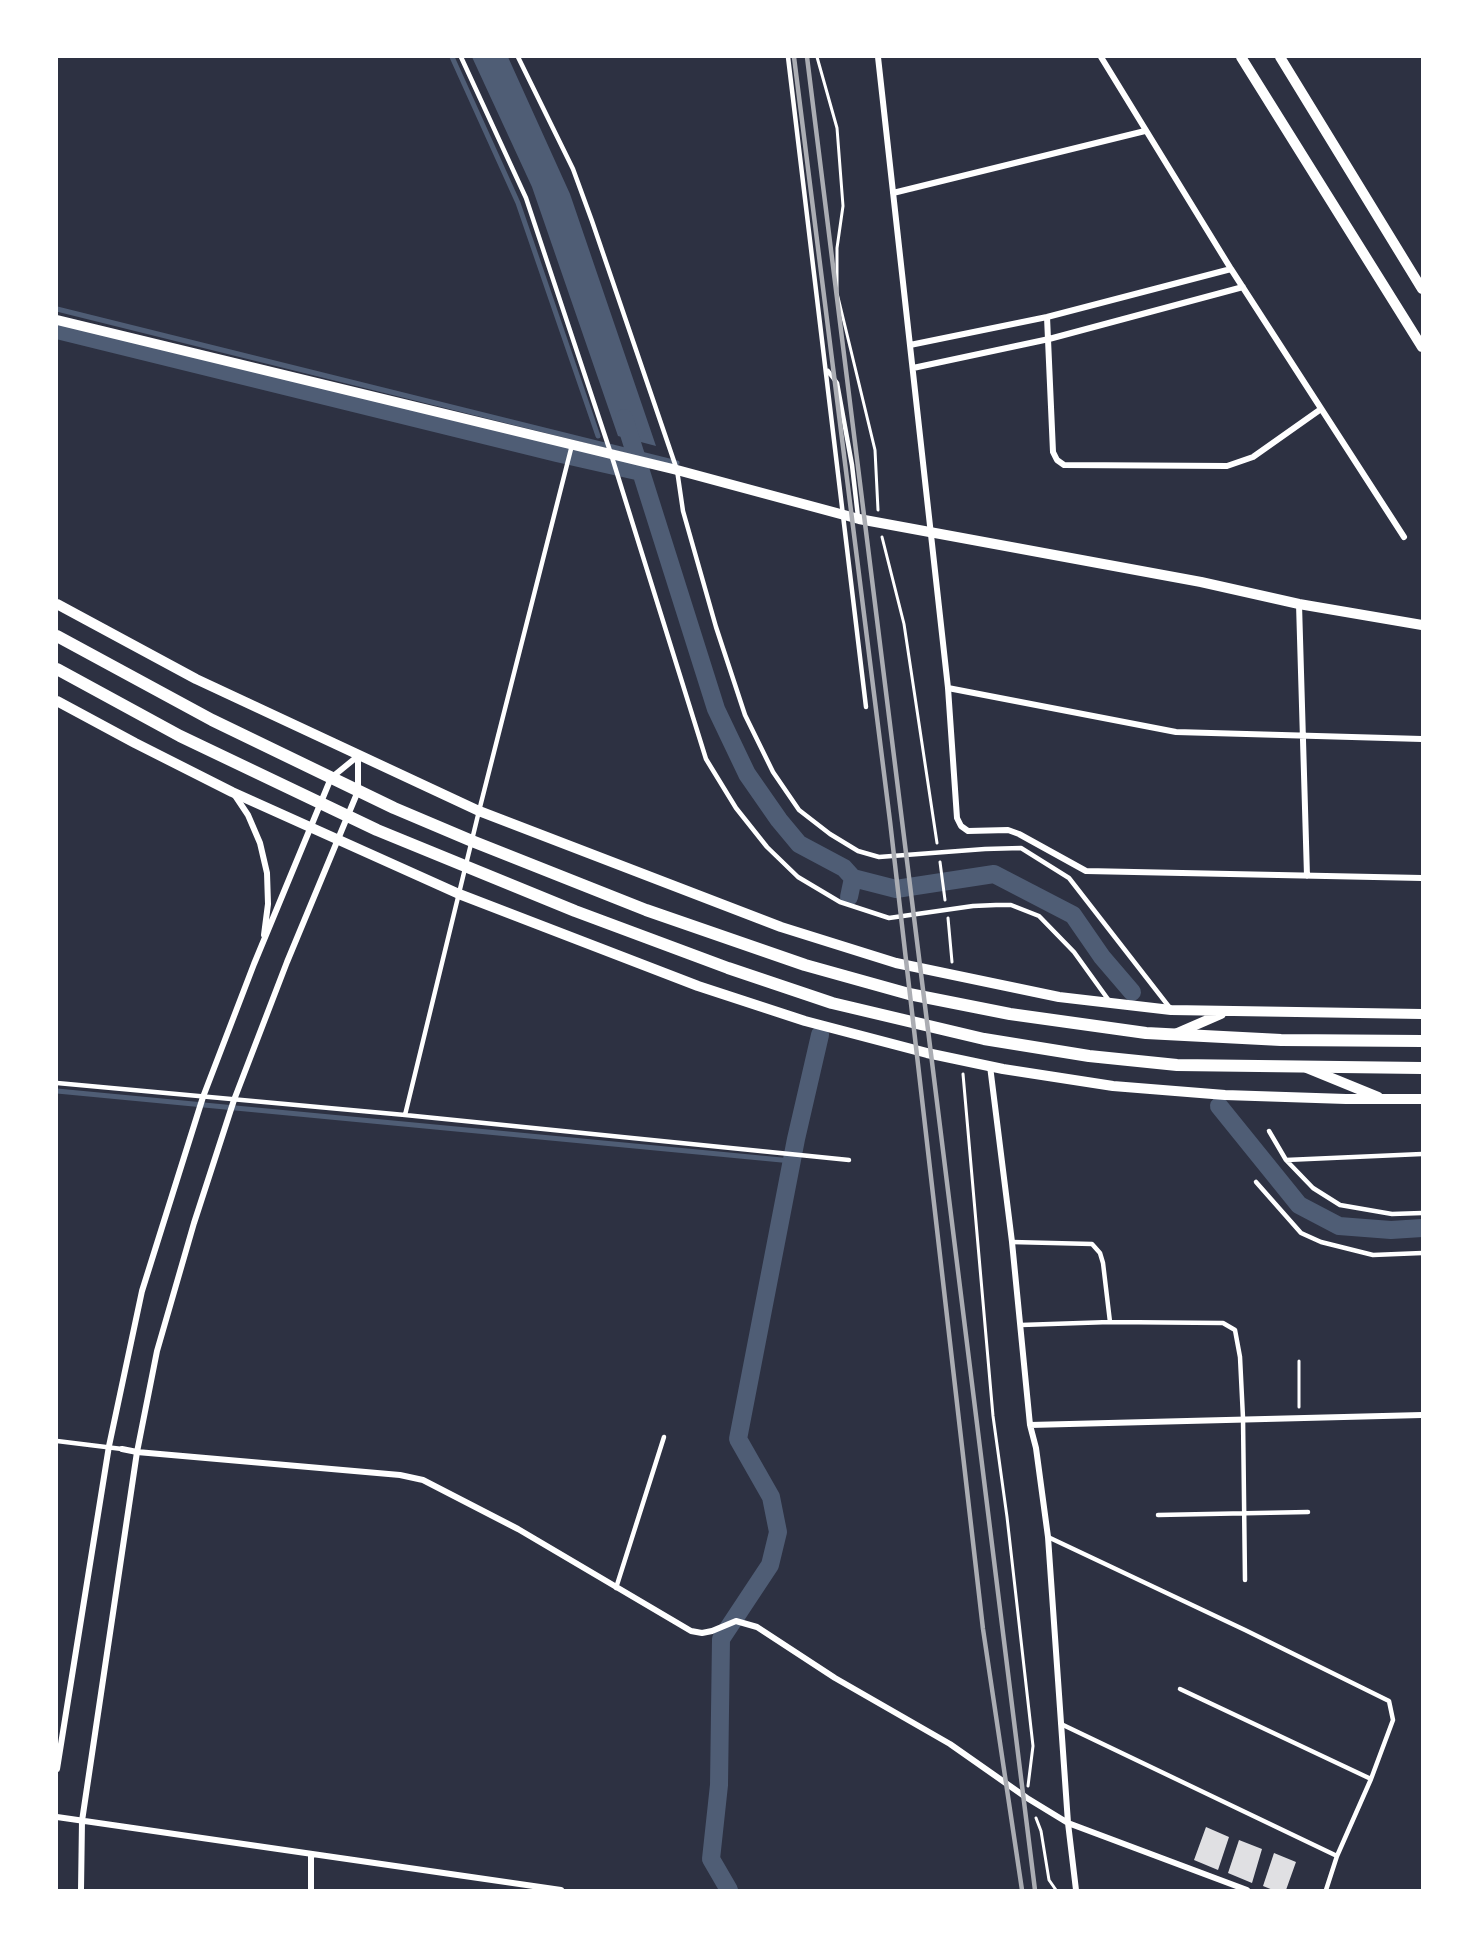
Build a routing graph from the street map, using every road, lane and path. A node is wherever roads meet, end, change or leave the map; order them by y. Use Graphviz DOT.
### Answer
graph roads {
  1 [pos="462,57"];
  2 [pos="518,57"];
  3 [pos="788,57"];
  4 [pos="818,57"];
  5 [pos="878,57"];
  6 [pos="1101,57"];
  7 [pos="1241,57"];
  8 [pos="1280,57"];
  9 [pos="1145,131"];
  10 [pos="893,193"];
  11 [pos="1231,269"];
  12 [pos="1243,287"];
  13 [pos="1422,289"];
  14 [pos="1047,317"];
  15 [pos="57,320"];
  16 [pos="1049,339"];
  17 [pos="910,345"];
  18 [pos="1422,347"];
  19 [pos="913,368"];
  20 [pos="826,369"];
  21 [pos="1321,409"];
  22 [pos="572,445"];
  23 [pos="611,454"];
  24 [pos="677,470"];
  25 [pos="844,515"];
  26 [pos="859,519"];
  27 [pos="879,523"];
  28 [pos="932,532"];
  29 [pos="1404,537"];
  30 [pos="57,604"];
  31 [pos="1299,604"];
  32 [pos="1422,625"];
  33 [pos="57,636"];
  34 [pos="57,669"];
  35 [pos="948,688"];
  36 [pos="57,701"];
  37 [pos="866,707"];
  38 [pos="1304,736"];
  39 [pos="1422,739"];
  40 [pos="358,756"];
  41 [pos="331,778"];
  42 [pos="358,791"];
  43 [pos="232,792"];
  44 [pos="321,804"];
  45 [pos="932,808"];
  46 [pos="479,811"];
  47 [pos="347,817"];
  48 [pos="312,826"];
  49 [pos="338,839"];
  50 [pos="472,841"];
  51 [pos="465,868"];
  52 [pos="1307,876"];
  53 [pos="1422,878"];
  54 [pos="459,894"];
  55 [pos="254,964"];
  56 [pos="1110,1003"];
  57 [pos="1171,1010"];
  58 [pos="1227,1012"];
  59 [pos="1422,1014"];
  60 [pos="1175,1035"];
  61 [pos="1422,1041"];
  62 [pos="990,1065"];
  63 [pos="1306,1067"];
  64 [pos="1422,1068"];
  65 [pos="57,1083"];
  66 [pos="203,1097"];
  67 [pos="1384,1099"];
  68 [pos="1422,1099"];
  69 [pos="234,1100"];
  70 [pos="405,1115"];
  71 [pos="1269,1131"];
  72 [pos="1422,1154"];
  73 [pos="849,1160"];
  74 [pos="1286,1160"];
  75 [pos="970,1163"];
  76 [pos="1256,1182"];
  77 [pos="1422,1212"];
  78 [pos="1012,1242"];
  79 [pos="1422,1253"];
  80 [pos="1110,1322"];
  81 [pos="1021,1325"];
  82 [pos="1299,1361"];
  83 [pos="1422,1415"];
  84 [pos="1299,1417"];
  85 [pos="1244,1418"];
  86 [pos="1030,1425"];
  87 [pos="664,1437"];
  88 [pos="57,1441"];
  89 [pos="109,1446"];
  90 [pos="122,1449"];
  91 [pos="137,1452"];
  92 [pos="1308,1512"];
  93 [pos="1244,1513"];
  94 [pos="1158,1515"];
  95 [pos="1048,1537"];
  96 [pos="1245,1581"];
  97 [pos="616,1588"];
  98 [pos="1180,1689"];
  99 [pos="1061,1724"];
  100 [pos="57,1769"];
  101 [pos="1371,1779"];
  102 [pos="1027,1798"];
  103 [pos="57,1817"];
  104 [pos="82,1821"];
  105 [pos="1068,1823"];
  106 [pos="311,1854"];
  107 [pos="1337,1856"];
  108 [pos="81,1890"];
  109 [pos="311,1890"];
  110 [pos="561,1890"];
  111 [pos="1056,1890"];
  112 [pos="1076,1890"];
  113 [pos="1247,1890"];
  114 [pos="1326,1890"];
  1 -- 23 [label="lane"];
  2 -- 24 [label="lane"];
  3 -- 20 [label="lane"];
  4 -- 27 [label="path"];
  5 -- 10 [label="street"];
  6 -- 9 [label="street"];
  7 -- 18 [label="street"];
  8 -- 13 [label="street"];
  9 -- 10 [label="street"];
  9 -- 11 [label="street"];
  10 -- 17 [label="street"];
  11 -- 12 [label="street"];
  11 -- 14 [label="street"];
  12 -- 16 [label="street"];
  12 -- 21 [label="street"];
  14 -- 16 [label="street"];
  14 -- 17 [label="street"];
  15 -- 22 [label="street"];
  16 -- 19 [label="street"];
  16 -- 21 [label="street"];
  17 -- 19 [label="street"];
  19 -- 28 [label="street"];
  20 -- 25 [label="lane"];
  20 -- 26 [label="lane"];
  21 -- 29 [label="street"];
  22 -- 23 [label="street"];
  22 -- 46 [label="lane"];
  23 -- 24 [label="street"];
  23 -- 56 [label="lane"];
  24 -- 25 [label="street"];
  24 -- 57 [label="lane"];
  25 -- 26 [label="street"];
  25 -- 37 [label="lane"];
  26 -- 27 [label="street"];
  27 -- 28 [label="street"];
  27 -- 45 [label="path"];
  28 -- 31 [label="street"];
  28 -- 35 [label="street"];
  30 -- 40 [label="street"];
  31 -- 32 [label="street"];
  31 -- 38 [label="street"];
  33 -- 41 [label="main road"];
  34 -- 44 [label="main road"];
  35 -- 38 [label="street"];
  35 -- 52 [label="street"];
  36 -- 43 [label="street"];
  38 -- 39 [label="street"];
  38 -- 52 [label="street"];
  40 -- 41 [label="street"];
  40 -- 42 [label="street"];
  40 -- 46 [label="street"];
  41 -- 42 [label="main road"];
  41 -- 44 [label="street"];
  42 -- 47 [label="street"];
  42 -- 50 [label="main road"];
  43 -- 48 [label="street"];
  43 -- 55 [label="street"];
  44 -- 47 [label="main road"];
  44 -- 48 [label="street"];
  46 -- 50 [label="lane"];
  46 -- 56 [label="street"];
  47 -- 49 [label="street"];
  47 -- 51 [label="main road"];
  48 -- 49 [label="street"];
  48 -- 55 [label="street"];
  49 -- 54 [label="street"];
  49 -- 69 [label="street"];
  50 -- 51 [label="lane"];
  50 -- 60 [label="main road"];
  51 -- 54 [label="lane"];
  51 -- 63 [label="main road"];
  52 -- 53 [label="street"];
  54 -- 62 [label="street"];
  54 -- 70 [label="lane"];
  55 -- 66 [label="street"];
  56 -- 57 [label="street"];
  57 -- 58 [label="street"];
  58 -- 59 [label="street"];
  58 -- 60 [label="street"];
  60 -- 61 [label="main road"];
  62 -- 67 [label="street"];
  62 -- 78 [label="street"];
  63 -- 64 [label="main road"];
  63 -- 67 [label="street"];
  65 -- 66 [label="lane"];
  66 -- 69 [label="lane"];
  66 -- 89 [label="street"];
  67 -- 68 [label="street"];
  69 -- 70 [label="lane"];
  69 -- 91 [label="street"];
  70 -- 73 [label="lane"];
  71 -- 74 [label="lane"];
  72 -- 74 [label="lane"];
  74 -- 77 [label="lane"];
  75 -- 102 [label="path"];
  76 -- 79 [label="lane"];
  78 -- 80 [label="lane"];
  78 -- 81 [label="street"];
  80 -- 81 [label="lane"];
  80 -- 85 [label="lane"];
  81 -- 86 [label="street"];
  82 -- 84 [label="path"];
  83 -- 84 [label="street"];
  84 -- 85 [label="street"];
  85 -- 86 [label="street"];
  85 -- 93 [label="lane"];
  86 -- 95 [label="street"];
  87 -- 97 [label="lane"];
  88 -- 89 [label="lane"];
  89 -- 90 [label="lane"];
  89 -- 100 [label="street"];
  90 -- 91 [label="street"];
  91 -- 97 [label="street"];
  91 -- 104 [label="street"];
  92 -- 93 [label="lane"];
  93 -- 94 [label="lane"];
  93 -- 96 [label="lane"];
  95 -- 99 [label="street"];
  95 -- 101 [label="lane"];
  97 -- 102 [label="street"];
  98 -- 101 [label="lane"];
  99 -- 105 [label="street"];
  99 -- 107 [label="lane"];
  101 -- 107 [label="lane"];
  102 -- 105 [label="street"];
  102 -- 111 [label="path"];
  103 -- 104 [label="street"];
  104 -- 106 [label="street"];
  104 -- 108 [label="street"];
  105 -- 112 [label="street"];
  105 -- 113 [label="street"];
  106 -- 109 [label="street"];
  106 -- 110 [label="street"];
  107 -- 114 [label="lane"];
}
